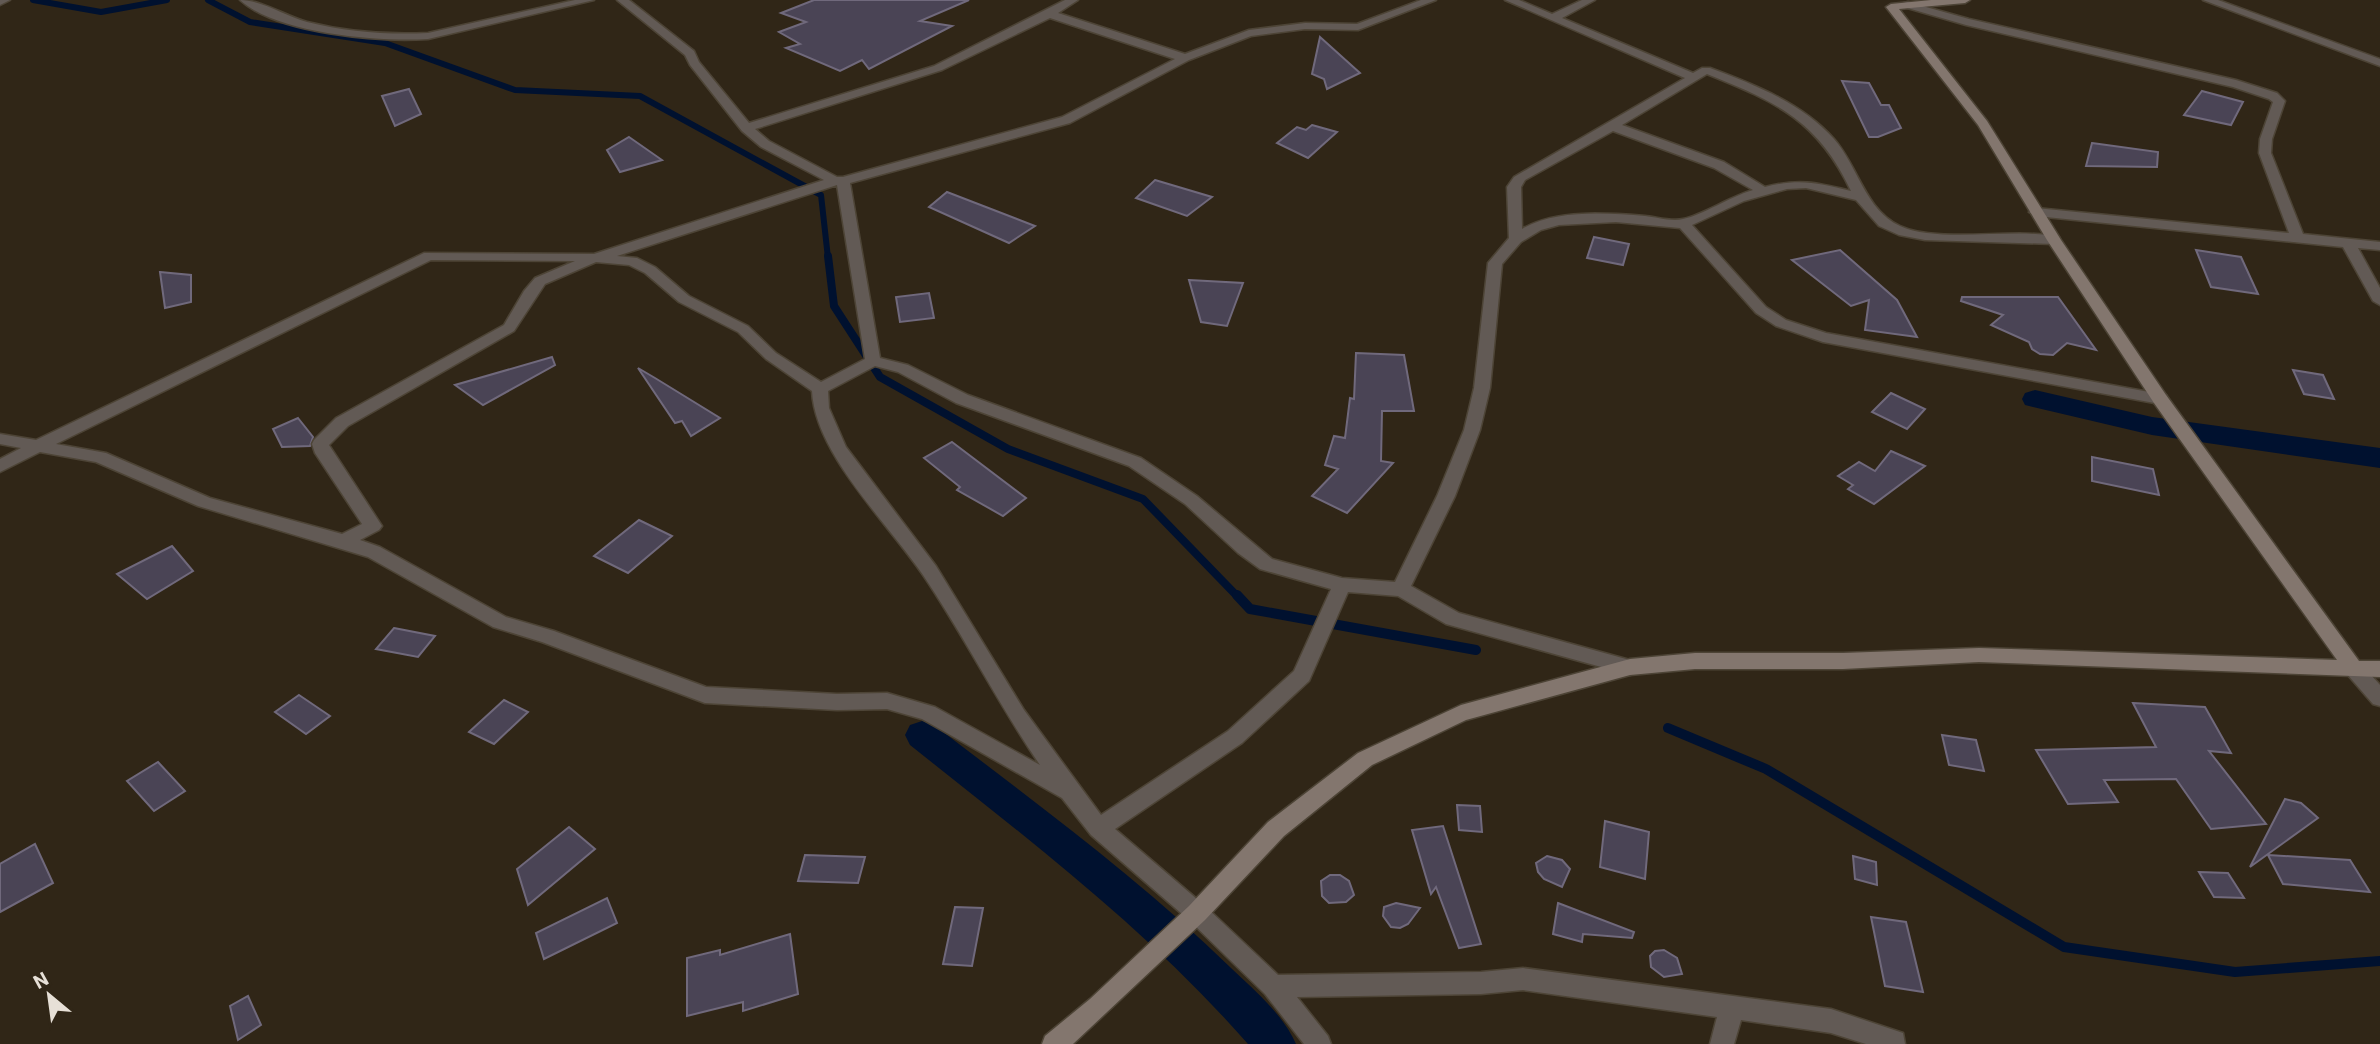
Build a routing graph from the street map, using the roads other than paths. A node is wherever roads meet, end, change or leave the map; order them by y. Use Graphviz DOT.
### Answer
graph roads {
  1 [pos="5,0"];
  2 [pos="245,0"];
  3 [pos="589,0"];
  4 [pos="622,0"];
  5 [pos="1073,0"];
  6 [pos="1432,0"];
  7 [pos="1510,0"];
  8 [pos="1590,0"];
  9 [pos="1965,0"];
  10 [pos="2208,0"];
  11 [pos="0,2"];
  12 [pos="1888,3"];
  13 [pos="1908,5"];
  14 [pos="1049,14"];
  15 [pos="1553,18"];
  16 [pos="1185,58"];
  17 [pos="2380,63"];
  18 [pos="1695,78"];
  19 [pos="1612,126"];
  20 [pos="746,128"];
  21 [pos="839,181"];
  22 [pos="1765,192"];
  23 [pos="1861,197"];
  24 [pos="2036,212"];
  25 [pos="1684,224"];
  26 [pos="1516,239"];
  27 [pos="2298,239"];
  28 [pos="2054,240"];
  29 [pos="2349,244"];
  30 [pos="2380,246"];
  31 [pos="592,260"];
  32 [pos="2380,301"];
  33 [pos="873,361"];
  34 [pos="827,386"];
  35 [pos="2160,399"];
  36 [pos="0,439"];
  37 [pos="37,447"];
  38 [pos="0,466"];
  39 [pos="344,541"];
  40 [pos="1342,585"];
  41 [pos="1401,589"];
  42 [pos="1630,667"];
  43 [pos="2354,669"];
  44 [pos="2380,669"];
  45 [pos="2380,698"];
  46 [pos="1071,793"];
  47 [pos="1100,828"];
  48 [pos="1197,913"];
  49 [pos="1273,986"];
  50 [pos="1732,1008"];
  51 [pos="1894,1041"];
  52 [pos="1054,1044"];
  53 [pos="1319,1044"];
  54 [pos="1721,1044"];
  1 -- 11 [label="street"];
  2 -- 3 [label="street"];
  4 -- 20 [label="street"];
  5 -- 14 [label="street"];
  6 -- 16 [label="street"];
  7 -- 15 [label="street"];
  8 -- 15 [label="street"];
  9 -- 13 [label="street"];
  10 -- 17 [label="street"];
  12 -- 13 [label="street"];
  12 -- 24 [label="street"];
  13 -- 27 [label="street"];
  14 -- 16 [label="street"];
  14 -- 20 [label="street"];
  15 -- 18 [label="street"];
  16 -- 21 [label="street"];
  18 -- 19 [label="street"];
  18 -- 23 [label="street"];
  19 -- 22 [label="street"];
  19 -- 26 [label="street"];
  20 -- 21 [label="street"];
  21 -- 31 [label="street"];
  21 -- 33 [label="street"];
  22 -- 23 [label="street"];
  22 -- 25 [label="street"];
  23 -- 28 [label="street"];
  24 -- 27 [label="street"];
  24 -- 28 [label="street"];
  25 -- 26 [label="street"];
  25 -- 35 [label="street"];
  26 -- 41 [label="street"];
  27 -- 29 [label="street"];
  28 -- 35 [label="street"];
  29 -- 30 [label="street"];
  29 -- 32 [label="street"];
  31 -- 34 [label="street"];
  31 -- 37 [label="street"];
  31 -- 39 [label="street"];
  33 -- 34 [label="street"];
  33 -- 40 [label="street"];
  34 -- 46 [label="street"];
  35 -- 43 [label="street"];
  36 -- 37 [label="street"];
  37 -- 38 [label="street"];
  37 -- 39 [label="street"];
  39 -- 46 [label="street"];
  40 -- 41 [label="street"];
  40 -- 47 [label="street"];
  41 -- 42 [label="street"];
  42 -- 43 [label="street"];
  42 -- 48 [label="street"];
  43 -- 44 [label="street"];
  43 -- 45 [label="street"];
  46 -- 47 [label="street"];
  47 -- 48 [label="street"];
  48 -- 49 [label="street"];
  48 -- 52 [label="street"];
  49 -- 50 [label="street"];
  49 -- 53 [label="street"];
  50 -- 51 [label="street"];
  50 -- 54 [label="street"];
}
